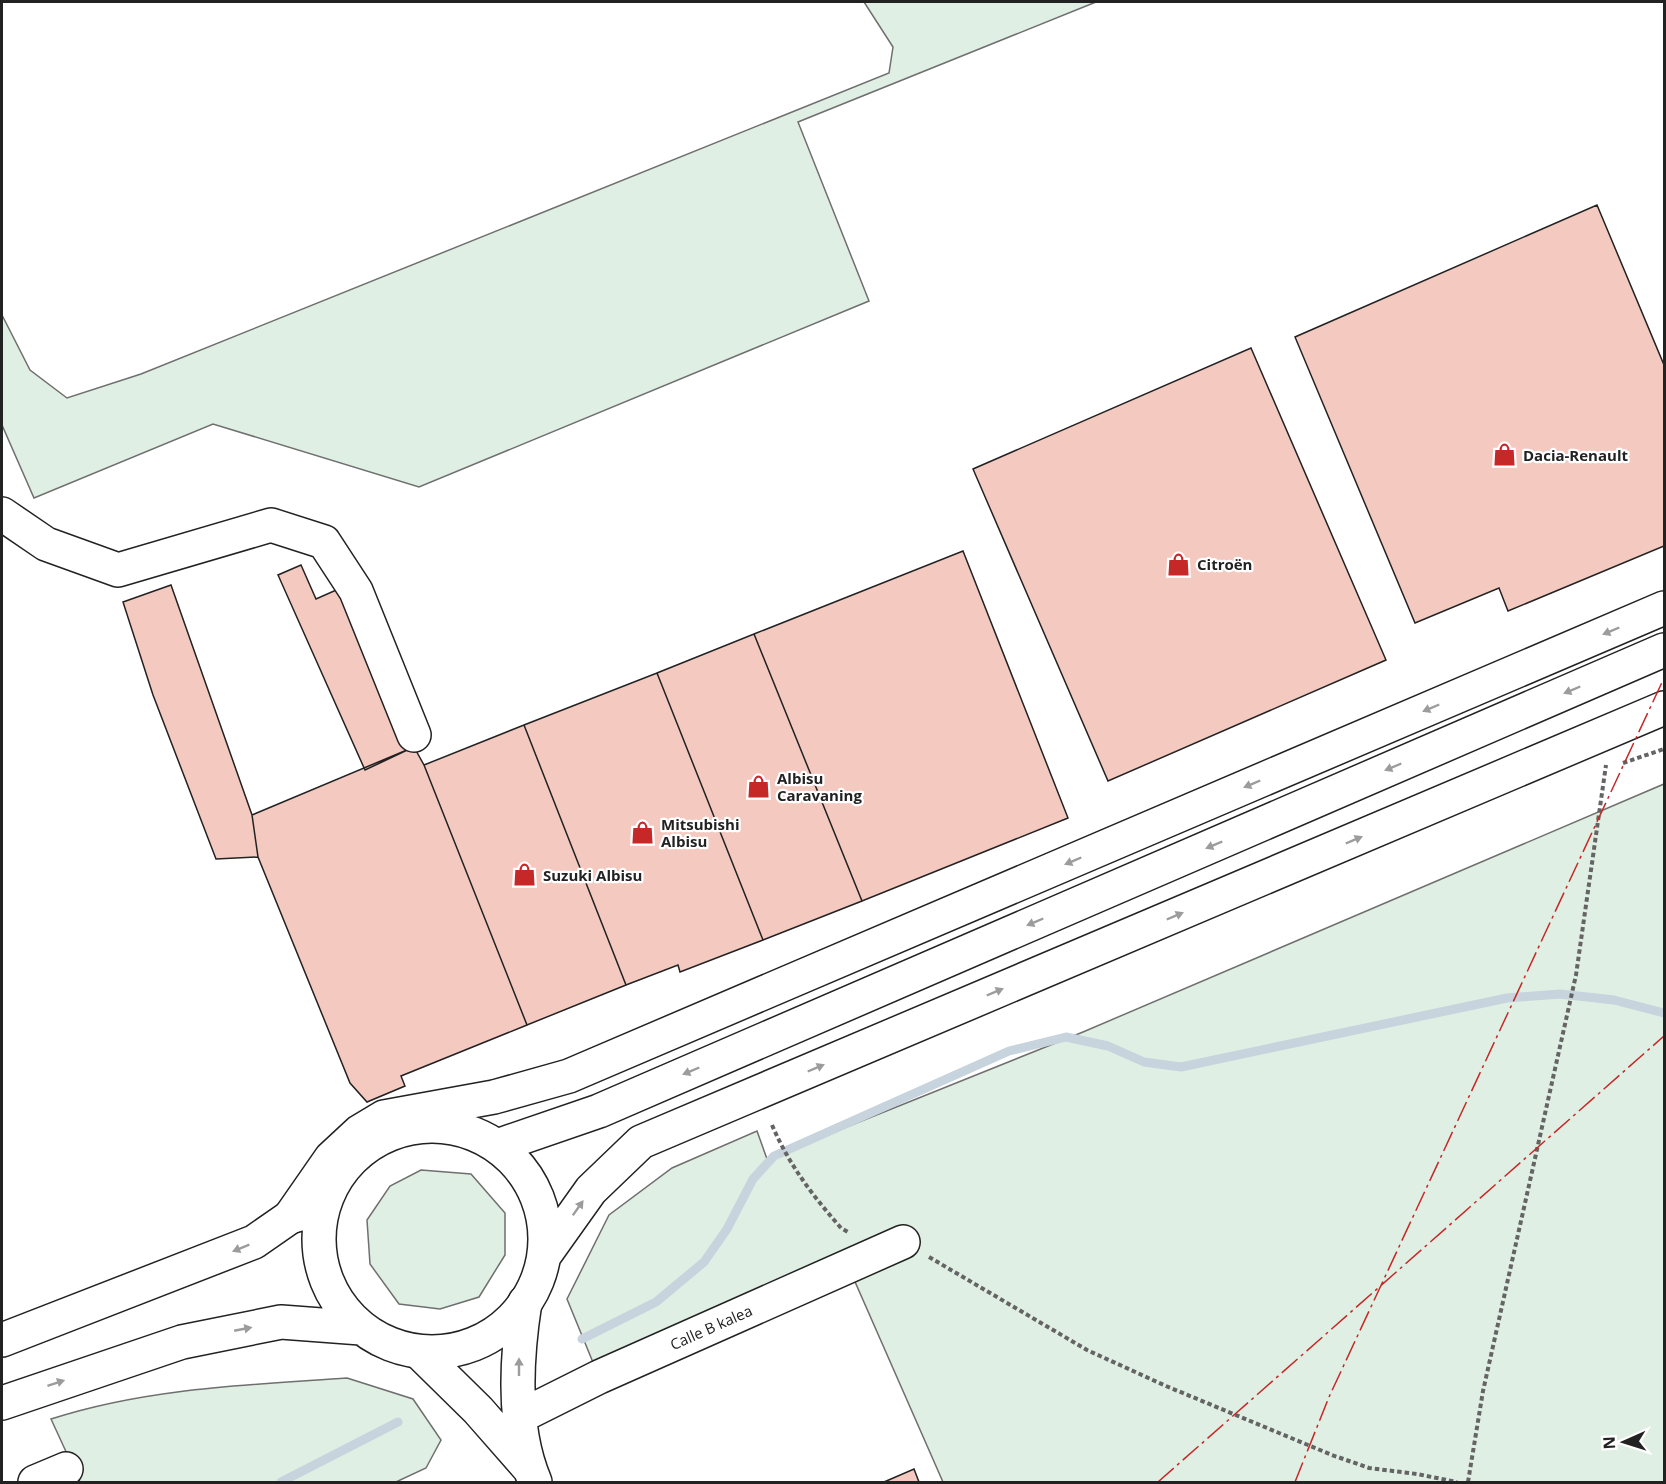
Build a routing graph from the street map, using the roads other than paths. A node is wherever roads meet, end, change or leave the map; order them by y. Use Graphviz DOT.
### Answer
graph roads {
  1 [pos="2,514"];
  2 [pos="1665,608"];
  3 [pos="1665,650"];
  4 [pos="1665,708"];
  5 [pos="414,735"];
  6 [pos="497,1146"];
  7 [pos="323,1207"];
  8 [pos="290,1217"];
  9 [pos="893,1246"];
  10 [pos="544,1256"];
  11 [pos="525,1302"];
  12 [pos="361,1328"];
  13 [pos="2,1340"];
  14 [pos="419,1352"];
  15 [pos="2,1403"];
  16 [pos="521,1416"];
  17 [pos="66,1469"];
  18 [pos="529,1477"];
  19 [pos="35,1482"];
  1 -- 5 [label="main road"];
  2 -- 8 [label="main road, one-way"];
  3 -- 6 [label="main road, one-way"];
  10 -- 4 [label="main road, one-way"];
  6 -- 7 [label="main road"];
  6 -- 10 [label="main road"];
  7 -- 8 [label="main road"];
  7 -- 12 [label="main road"];
  8 -- 13 [label="main road, one-way"];
  9 -- 16 [label="main road, Calle B kalea"];
  10 -- 11 [label="main road"];
  11 -- 14 [label="main road"];
  16 -- 11 [label="main road, one-way"];
  12 -- 14 [label="main road"];
  15 -- 12 [label="main road, one-way"];
  14 -- 18 [label="main road"];
  16 -- 18 [label="main road"];
  17 -- 19 [label="main road"];
}
